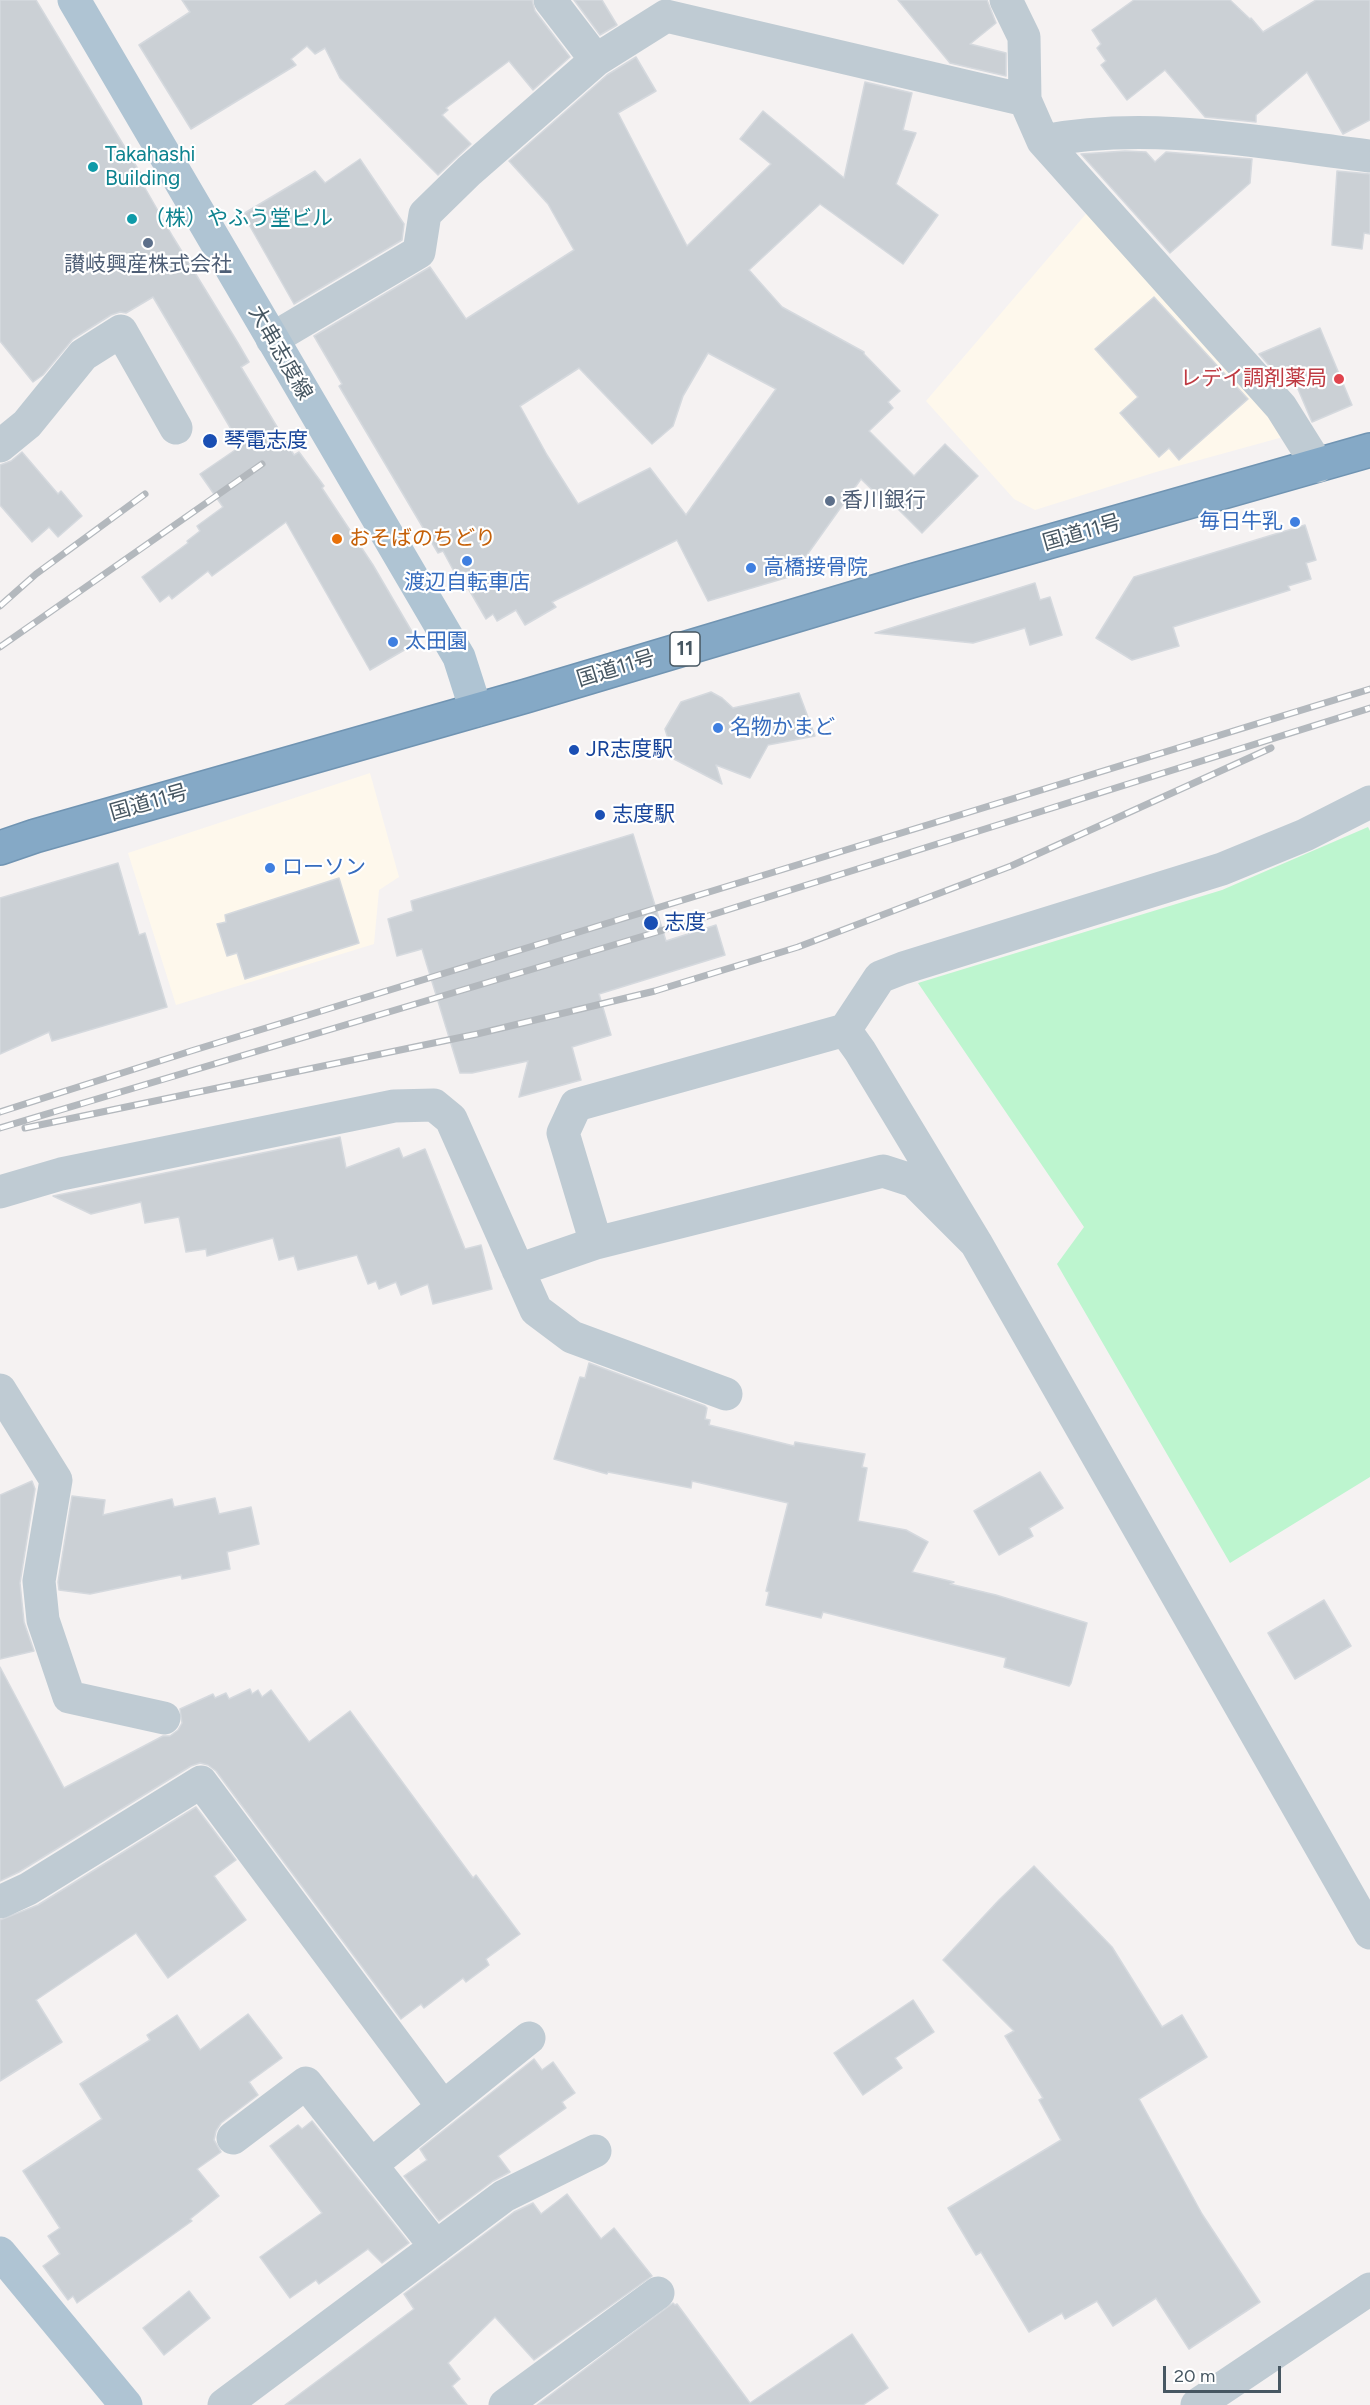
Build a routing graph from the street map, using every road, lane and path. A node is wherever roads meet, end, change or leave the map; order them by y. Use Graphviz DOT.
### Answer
graph roads {
  1 [pos="74,0"];
  2 [pos="550,0"];
  3 [pos="1006,0"];
  4 [pos="677,8"];
  5 [pos="596,60"];
  6 [pos="1025,100"];
  7 [pos="1043,141"];
  8 [pos="1370,156"];
  9 [pos="272,339"];
  10 [pos="176,428"];
  11 [pos="0,446"];
  12 [pos="1370,450"];
  13 [pos="1318,465"];
  14 [pos="476,710"];
  15 [pos="1370,802"];
  16 [pos="0,848"];
  17 [pos="845,1030"];
  18 [pos="0,1192"];
  19 [pos="596,1243"];
  20 [pos="976,1243"];
  21 [pos="518,1270"];
  22 [pos="0,1390"];
  23 [pos="726,1394"];
  24 [pos="164,1718"];
  25 [pos="0,1902"];
  26 [pos="1370,1933"];
  27 [pos="529,2038"];
  28 [pos="443,2108"];
  29 [pos="233,2138"];
  30 [pos="595,2151"];
  31 [pos="371,2165"];
  32 [pos="436,2247"];
  33 [pos="0,2253"];
  34 [pos="1370,2289"];
  35 [pos="658,2293"];
  36 [pos="126,2405"];
  37 [pos="224,2405"];
  38 [pos="505,2405"];
  39 [pos="1197,2405"];
  1 -- 9 [label="main road, 大串志度線"];
  2 -- 5 [label="street"];
  3 -- 6 [label="street"];
  4 -- 5 [label="street"];
  4 -- 6 [label="street"];
  5 -- 9 [label="street"];
  6 -- 7 [label="street"];
  7 -- 8 [label="street"];
  7 -- 13 [label="street"];
  9 -- 14 [label="main road, 大串志度線"];
  10 -- 11 [label="street"];
  12 -- 13 [label="highway, 国道11号 / 11"];
  13 -- 14 [label="highway, 国道11号 / 11"];
  14 -- 16 [label="highway, 国道11号 / 11"];
  15 -- 17 [label="street"];
  17 -- 19 [label="street"];
  17 -- 20 [label="street"];
  18 -- 21 [label="street"];
  19 -- 20 [label="street"];
  19 -- 21 [label="street"];
  20 -- 26 [label="street"];
  21 -- 23 [label="street"];
  22 -- 24 [label="street"];
  25 -- 28 [label="street"];
  27 -- 28 [label="street"];
  28 -- 31 [label="street"];
  29 -- 31 [label="street"];
  30 -- 32 [label="street"];
  31 -- 32 [label="street"];
  32 -- 37 [label="street"];
  33 -- 36 [label="main road"];
  34 -- 39 [label="street"];
  35 -- 38 [label="street"];
}
